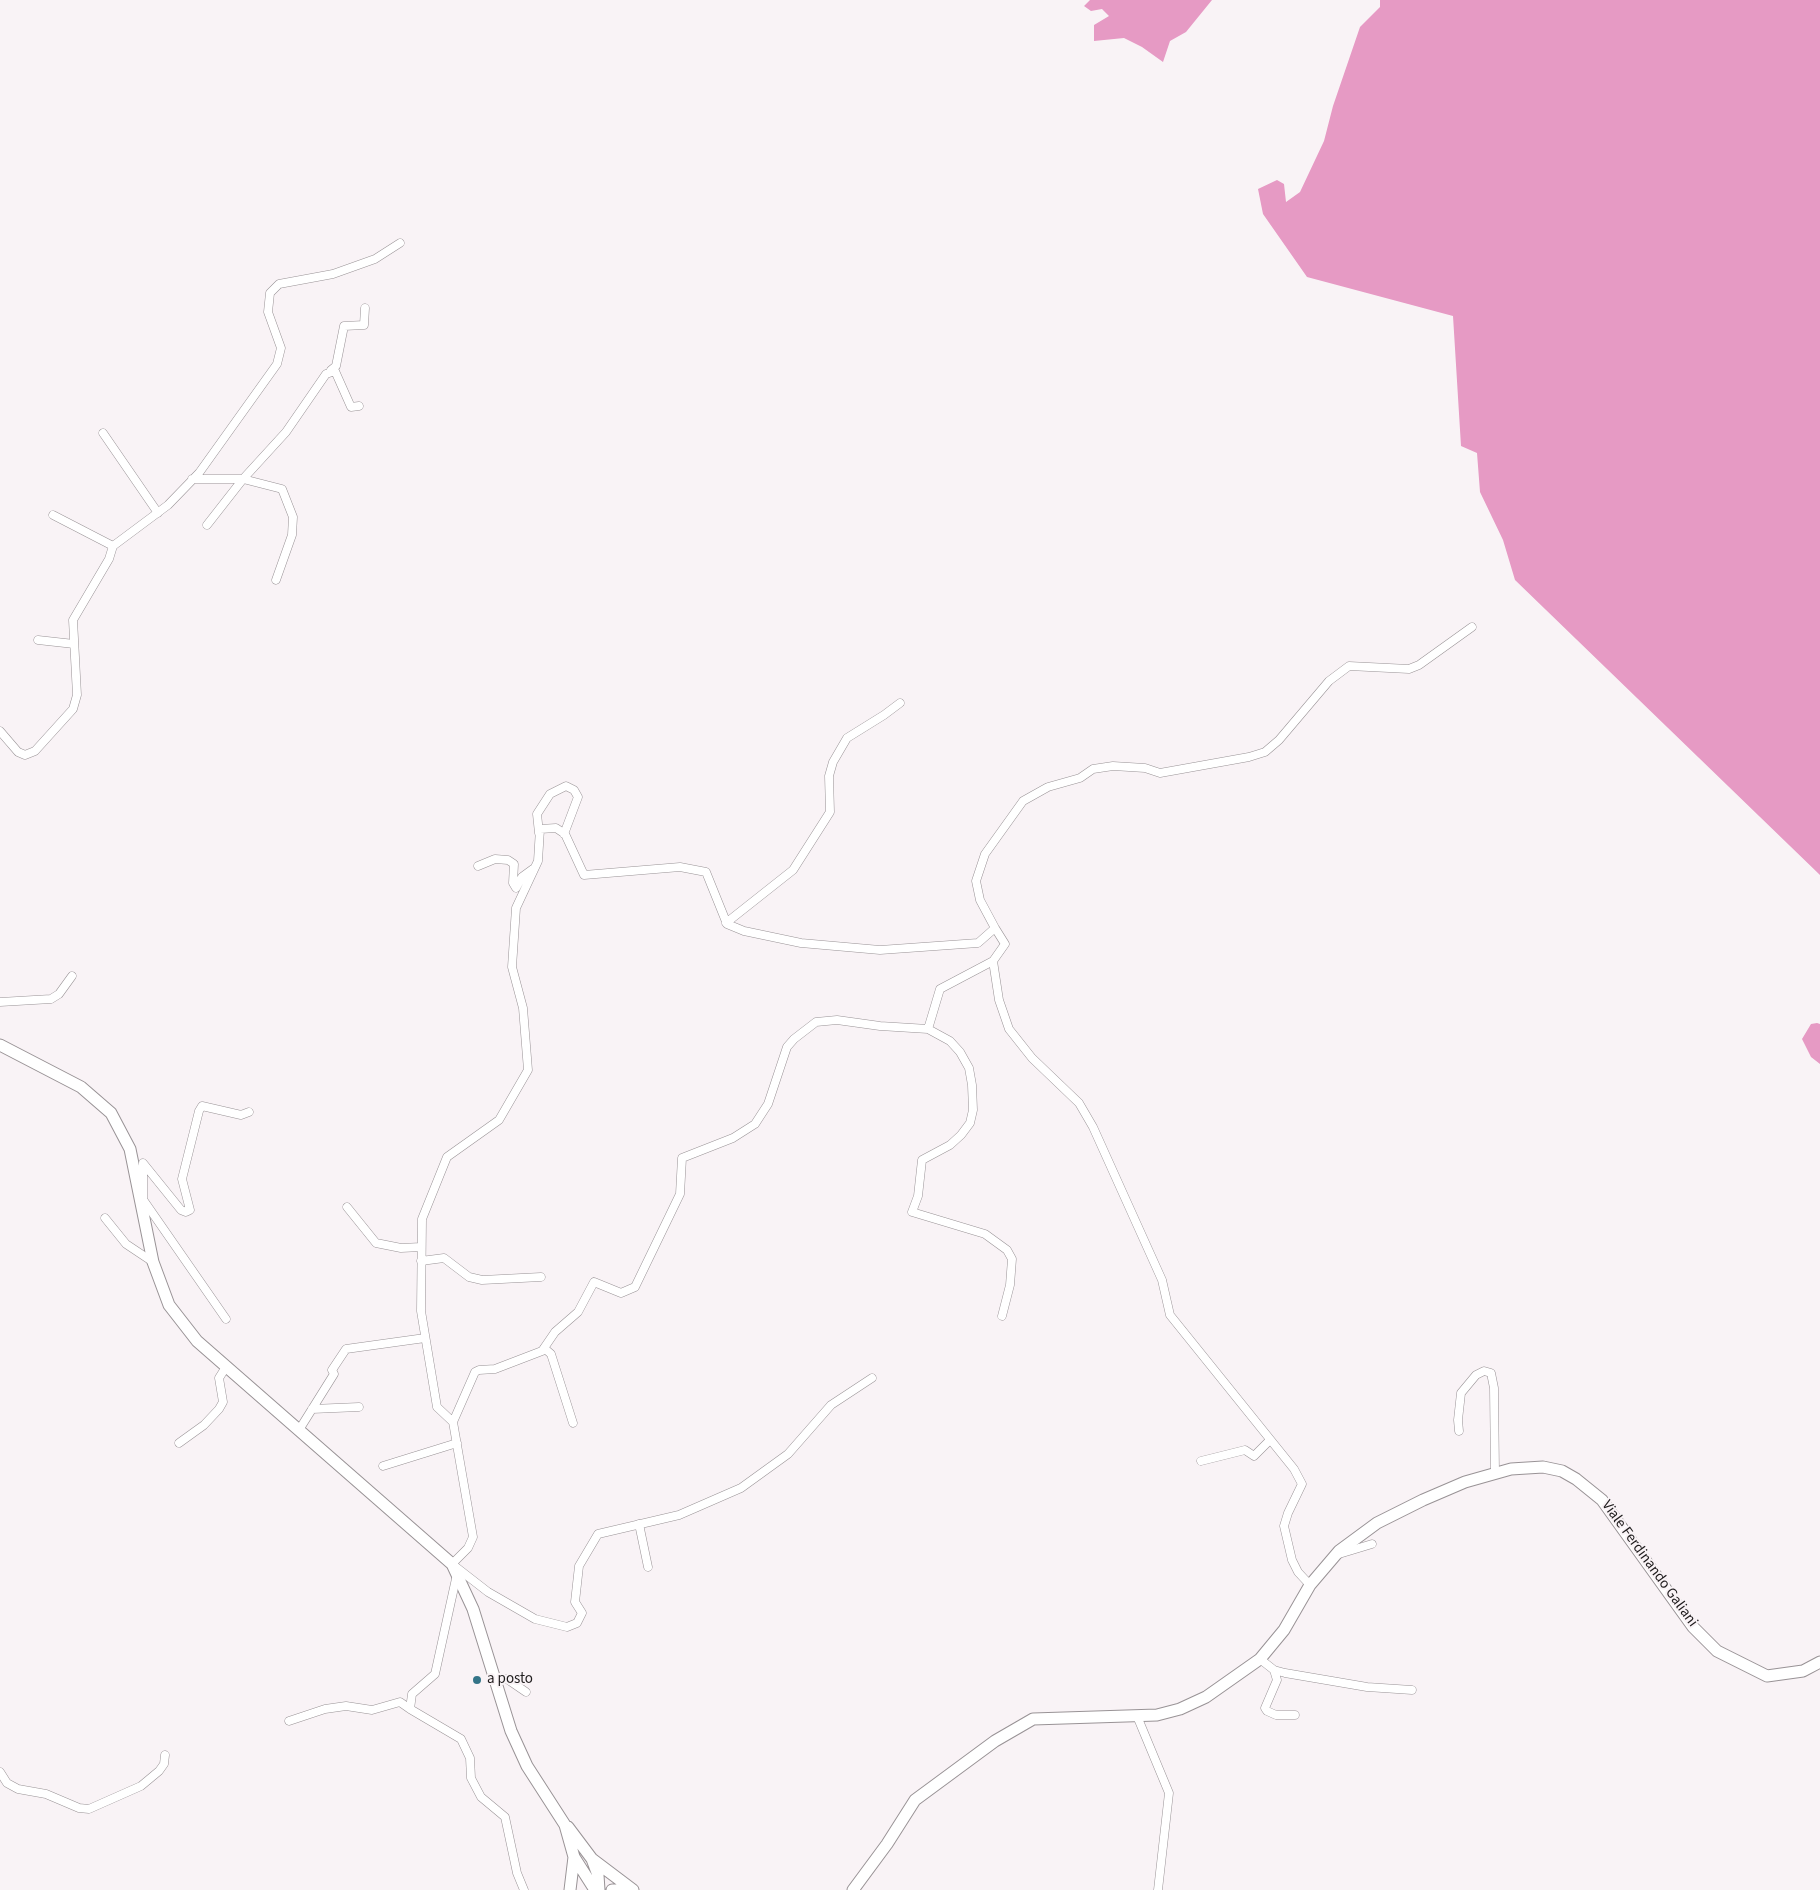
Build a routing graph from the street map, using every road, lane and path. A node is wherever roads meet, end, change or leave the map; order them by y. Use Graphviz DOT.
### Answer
graph roads {
  1 [pos="400,243"];
  2 [pos="365,308"];
  3 [pos="331,370"];
  4 [pos="358,406"];
  5 [pos="103,432"];
  6 [pos="192,479"];
  7 [pos="243,479"];
  8 [pos="158,513"];
  9 [pos="53,515"];
  10 [pos="207,525"];
  11 [pos="113,546"];
  12 [pos="276,580"];
  13 [pos="1472,627"];
  14 [pos="38,640"];
  15 [pos="74,644"];
  16 [pos="900,703"];
  17 [pos="0,731"];
  18 [pos="564,834"];
  19 [pos="540,835"];
  20 [pos="478,866"];
  21 [pos="535,868"];
  22 [pos="726,922"];
  23 [pos="995,928"];
  24 [pos="993,960"];
  25 [pos="72,976"];
  26 [pos="0,1002"];
  27 [pos="928,1029"];
  28 [pos="0,1045"];
  29 [pos="249,1112"];
  30 [pos="141,1196"];
  31 [pos="347,1207"];
  32 [pos="105,1218"];
  33 [pos="422,1247"];
  34 [pos="421,1261"];
  35 [pos="153,1262"];
  36 [pos="541,1278"];
  37 [pos="1002,1316"];
  38 [pos="226,1319"];
  39 [pos="425,1338"];
  40 [pos="544,1348"];
  41 [pos="226,1367"];
  42 [pos="872,1378"];
  43 [pos="359,1407"];
  44 [pos="312,1409"];
  45 [pos="453,1422"];
  46 [pos="573,1422"];
  47 [pos="298,1430"];
  48 [pos="1459,1431"];
  49 [pos="1270,1440"];
  50 [pos="178,1443"];
  51 [pos="457,1443"];
  52 [pos="1201,1461"];
  53 [pos="383,1466"];
  54 [pos="1495,1474"];
  55 [pos="639,1524"];
  56 [pos="1372,1544"];
  57 [pos="1335,1555"];
  58 [pos="648,1567"];
  59 [pos="454,1569"];
  60 [pos="1310,1585"];
  61 [pos="1260,1658"];
  62 [pos="1820,1662"];
  63 [pos="1274,1670"];
  64 [pos="494,1678"];
  65 [pos="1412,1690"];
  66 [pos="526,1692"];
  67 [pos="410,1709"];
  68 [pos="1295,1715"];
  69 [pos="1137,1716"];
  70 [pos="289,1721"];
  71 [pos="165,1755"];
  72 [pos="0,1772"];
  73 [pos="564,1825"];
  74 [pos="574,1857"];
  75 [pos="592,1859"];
  76 [pos="524,1890"];
  77 [pos="570,1890"];
  78 [pos="597,1890"];
  79 [pos="612,1890"];
  80 [pos="628,1890"];
  81 [pos="633,1890"];
  82 [pos="853,1890"];
  83 [pos="1158,1890"];
  1 -- 6 [label="street"];
  2 -- 3 [label="street"];
  3 -- 4 [label="street"];
  3 -- 7 [label="street"];
  5 -- 8 [label="street"];
  6 -- 7 [label="street"];
  6 -- 8 [label="street"];
  7 -- 10 [label="street"];
  7 -- 12 [label="street"];
  8 -- 11 [label="street"];
  9 -- 11 [label="street"];
  11 -- 15 [label="street"];
  13 -- 23 [label="street"];
  14 -- 15 [label="street"];
  15 -- 17 [label="street"];
  16 -- 22 [label="street"];
  18 -- 19 [label="street"];
  18 -- 19 [label="street"];
  18 -- 22 [label="street"];
  19 -- 21 [label="street"];
  20 -- 21 [label="street"];
  21 -- 33 [label="street"];
  22 -- 23 [label="street"];
  23 -- 24 [label="street"];
  24 -- 27 [label="street"];
  24 -- 49 [label="street"];
  25 -- 26 [label="street"];
  27 -- 37 [label="street"];
  27 -- 40 [label="street"];
  28 -- 30 [label="main road"];
  29 -- 30 [label="street"];
  30 -- 35 [label="main road"];
  30 -- 38 [label="street"];
  31 -- 33 [label="street"];
  32 -- 35 [label="street"];
  33 -- 34 [label="street"];
  34 -- 36 [label="street"];
  34 -- 39 [label="street"];
  35 -- 41 [label="main road"];
  39 -- 44 [label="street"];
  39 -- 45 [label="street"];
  40 -- 45 [label="street"];
  40 -- 46 [label="street"];
  41 -- 47 [label="main road"];
  41 -- 50 [label="street"];
  42 -- 55 [label="street"];
  43 -- 44 [label="street"];
  44 -- 47 [label="street"];
  45 -- 51 [label="street"];
  47 -- 59 [label="main road"];
  48 -- 54 [label="street"];
  49 -- 52 [label="street"];
  49 -- 60 [label="street"];
  51 -- 53 [label="street"];
  51 -- 59 [label="street"];
  54 -- 57 [label="main road, Viale Ferdinando Galiani"];
  54 -- 62 [label="main road, Viale Ferdinando Galiani"];
  55 -- 58 [label="street"];
  55 -- 59 [label="street"];
  56 -- 57 [label="street"];
  57 -- 60 [label="main road, Viale Ferdinando Galiani"];
  59 -- 64 [label="main road"];
  59 -- 67 [label="street"];
  60 -- 61 [label="main road, Viale Ferdinando Galiani"];
  61 -- 63 [label="street"];
  61 -- 69 [label="main road, Viale Ferdinando Galiani"];
  63 -- 65 [label="street"];
  63 -- 68 [label="street"];
  64 -- 66 [label="street"];
  64 -- 73 [label="main road"];
  67 -- 70 [label="street"];
  67 -- 76 [label="street"];
  69 -- 82 [label="main road, Viale Ferdinando Galiani"];
  69 -- 83 [label="street"];
  71 -- 72 [label="street"];
  73 -- 74 [label="main road"];
  73 -- 75 [label="main road"];
  74 -- 77 [label="main road"];
  74 -- 78 [label="main road"];
  75 -- 78 [label="main road"];
  75 -- 81 [label="main road"];
  79 -- 80 [label="main road"];
}
